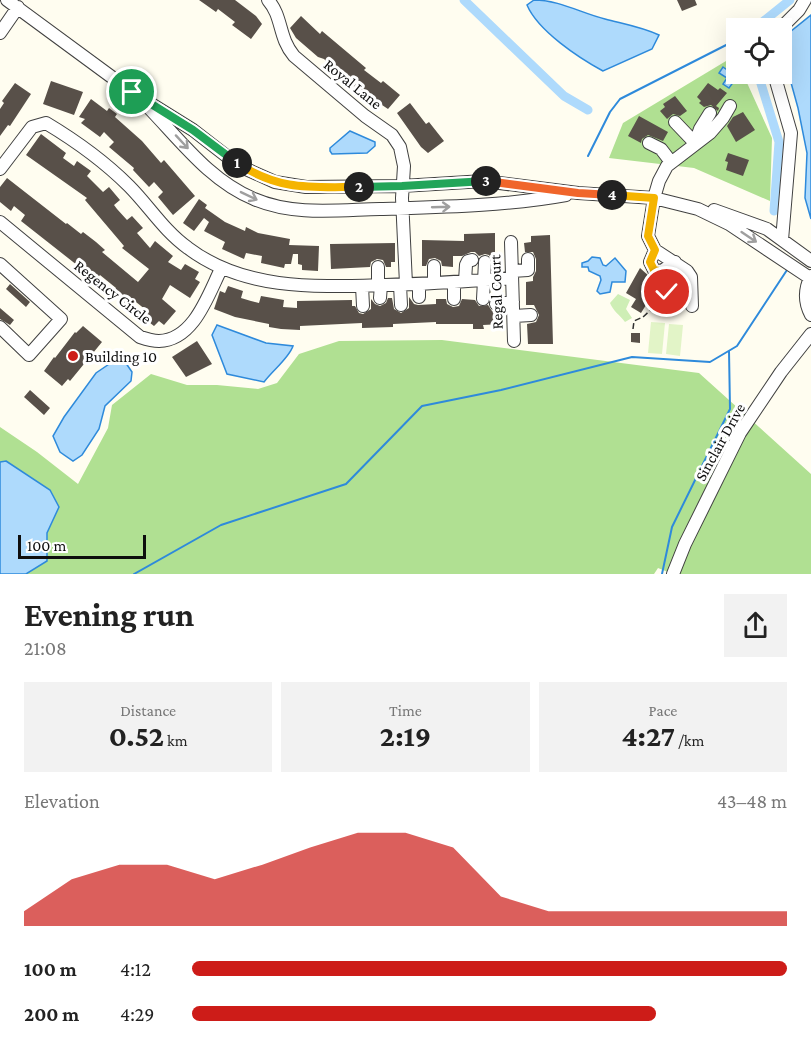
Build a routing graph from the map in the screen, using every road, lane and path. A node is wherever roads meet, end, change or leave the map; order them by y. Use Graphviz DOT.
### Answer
graph roads {
  1 [pos="268,0"];
  2 [pos="804,0"];
  3 [pos="13,4"];
  4 [pos="791,18"];
  5 [pos="0,33"];
  6 [pos="777,84"];
  7 [pos="132,92"];
  8 [pos="730,106"];
  9 [pos="710,113"];
  10 [pos="675,122"];
  11 [pos="649,143"];
  12 [pos="695,143"];
  13 [pos="229,158"];
  14 [pos="671,162"];
  15 [pos="0,169"];
  16 [pos="214,174"];
  17 [pos="578,193"];
  18 [pos="402,197"];
  19 [pos="654,198"];
  20 [pos="698,209"];
  21 [pos="0,222"];
  22 [pos="782,240"];
  23 [pos="511,242"];
  24 [pos="655,250"];
  25 [pos="528,259"];
  26 [pos="471,260"];
  27 [pos="811,261"];
  28 [pos="485,262"];
  29 [pos="675,262"];
  30 [pos="0,264"];
  31 [pos="438,266"];
  32 [pos="382,267"];
  33 [pos="221,268"];
  34 [pos="662,271"];
  35 [pos="512,274"];
  36 [pos="810,277"];
  37 [pos="484,280"];
  38 [pos="448,282"];
  39 [pos="529,282"];
  40 [pos="408,284"];
  41 [pos="381,285"];
  42 [pos="362,286"];
  43 [pos="663,291"];
  44 [pos="681,292"];
  45 [pos="526,295"];
  46 [pos="419,297"];
  47 [pos="380,298"];
  48 [pos="450,299"];
  49 [pos="483,299"];
  50 [pos="513,299"];
  51 [pos="669,299"];
  52 [pos="658,301"];
  53 [pos="401,304"];
  54 [pos="496,304"];
  55 [pos="363,306"];
  56 [pos="692,306"];
  57 [pos="668,308"];
  58 [pos="531,315"];
  59 [pos="811,315"];
  60 [pos="514,316"];
  61 [pos="666,316"];
  62 [pos="0,327"];
  63 [pos="633,329"];
  64 [pos="527,334"];
  65 [pos="811,334"];
  66 [pos="673,574"];
  1 -- 18 [label="street, Royal Lane"];
  2 -- 4 [label="street"];
  3 -- 5 [label="street"];
  3 -- 7 [label="street"];
  6 -- 22 [label="street"];
  7 -- 13 [label="street"];
  7 -- 16 [label="street, one-way"];
  8 -- 12 [label="street"];
  9 -- 12 [label="street"];
  10 -- 12 [label="street"];
  11 -- 14 [label="street"];
  12 -- 14 [label="street"];
  13 -- 16 [label="street"];
  13 -- 18 [label="street"];
  14 -- 19 [label="street"];
  15 -- 33 [label="street"];
  16 -- 18 [label="street, one-way"];
  18 -- 17 [label="street, one-way"];
  17 -- 18 [label="street"];
  17 -- 19 [label="street"];
  18 -- 40 [label="street, Royal Lane"];
  19 -- 20 [label="street"];
  19 -- 24 [label="street"];
  20 -- 22 [label="street"];
  20 -- 36 [label="street, one-way"];
  21 -- 33 [label="street, Regency Circle"];
  22 -- 27 [label="street"];
  23 -- 35 [label="street, Regal Court"];
  24 -- 29 [label="street"];
  24 -- 34 [label="street"];
  25 -- 35 [label="street"];
  26 -- 38 [label="street"];
  28 -- 37 [label="street"];
  29 -- 34 [label="street"];
  29 -- 56 [label="street"];
  30 -- 62 [label="street"];
  31 -- 38 [label="street"];
  32 -- 41 [label="street"];
  33 -- 42 [label="street"];
  34 -- 43 [label="path"];
  35 -- 37 [label="street"];
  35 -- 39 [label="street"];
  35 -- 50 [label="street, Regal Court"];
  36 -- 59 [label="street"];
  37 -- 38 [label="street"];
  37 -- 49 [label="street"];
  38 -- 40 [label="street"];
  38 -- 48 [label="street"];
  40 -- 41 [label="street"];
  40 -- 46 [label="street"];
  40 -- 53 [label="street"];
  41 -- 42 [label="street"];
  41 -- 47 [label="street"];
  42 -- 55 [label="street"];
  43 -- 51 [label="path"];
  43 -- 52 [label="path"];
  44 -- 51 [label="path"];
  45 -- 50 [label="street"];
  50 -- 54 [label="street"];
  50 -- 60 [label="street, Regal Court"];
  51 -- 57 [label="path"];
  57 -- 61 [label="path"];
  57 -- 63 [label="path"];
  58 -- 60 [label="street"];
  60 -- 64 [label="street, Regal Court"];
  65 -- 66 [label="street, Sinclair Drive"];
}
